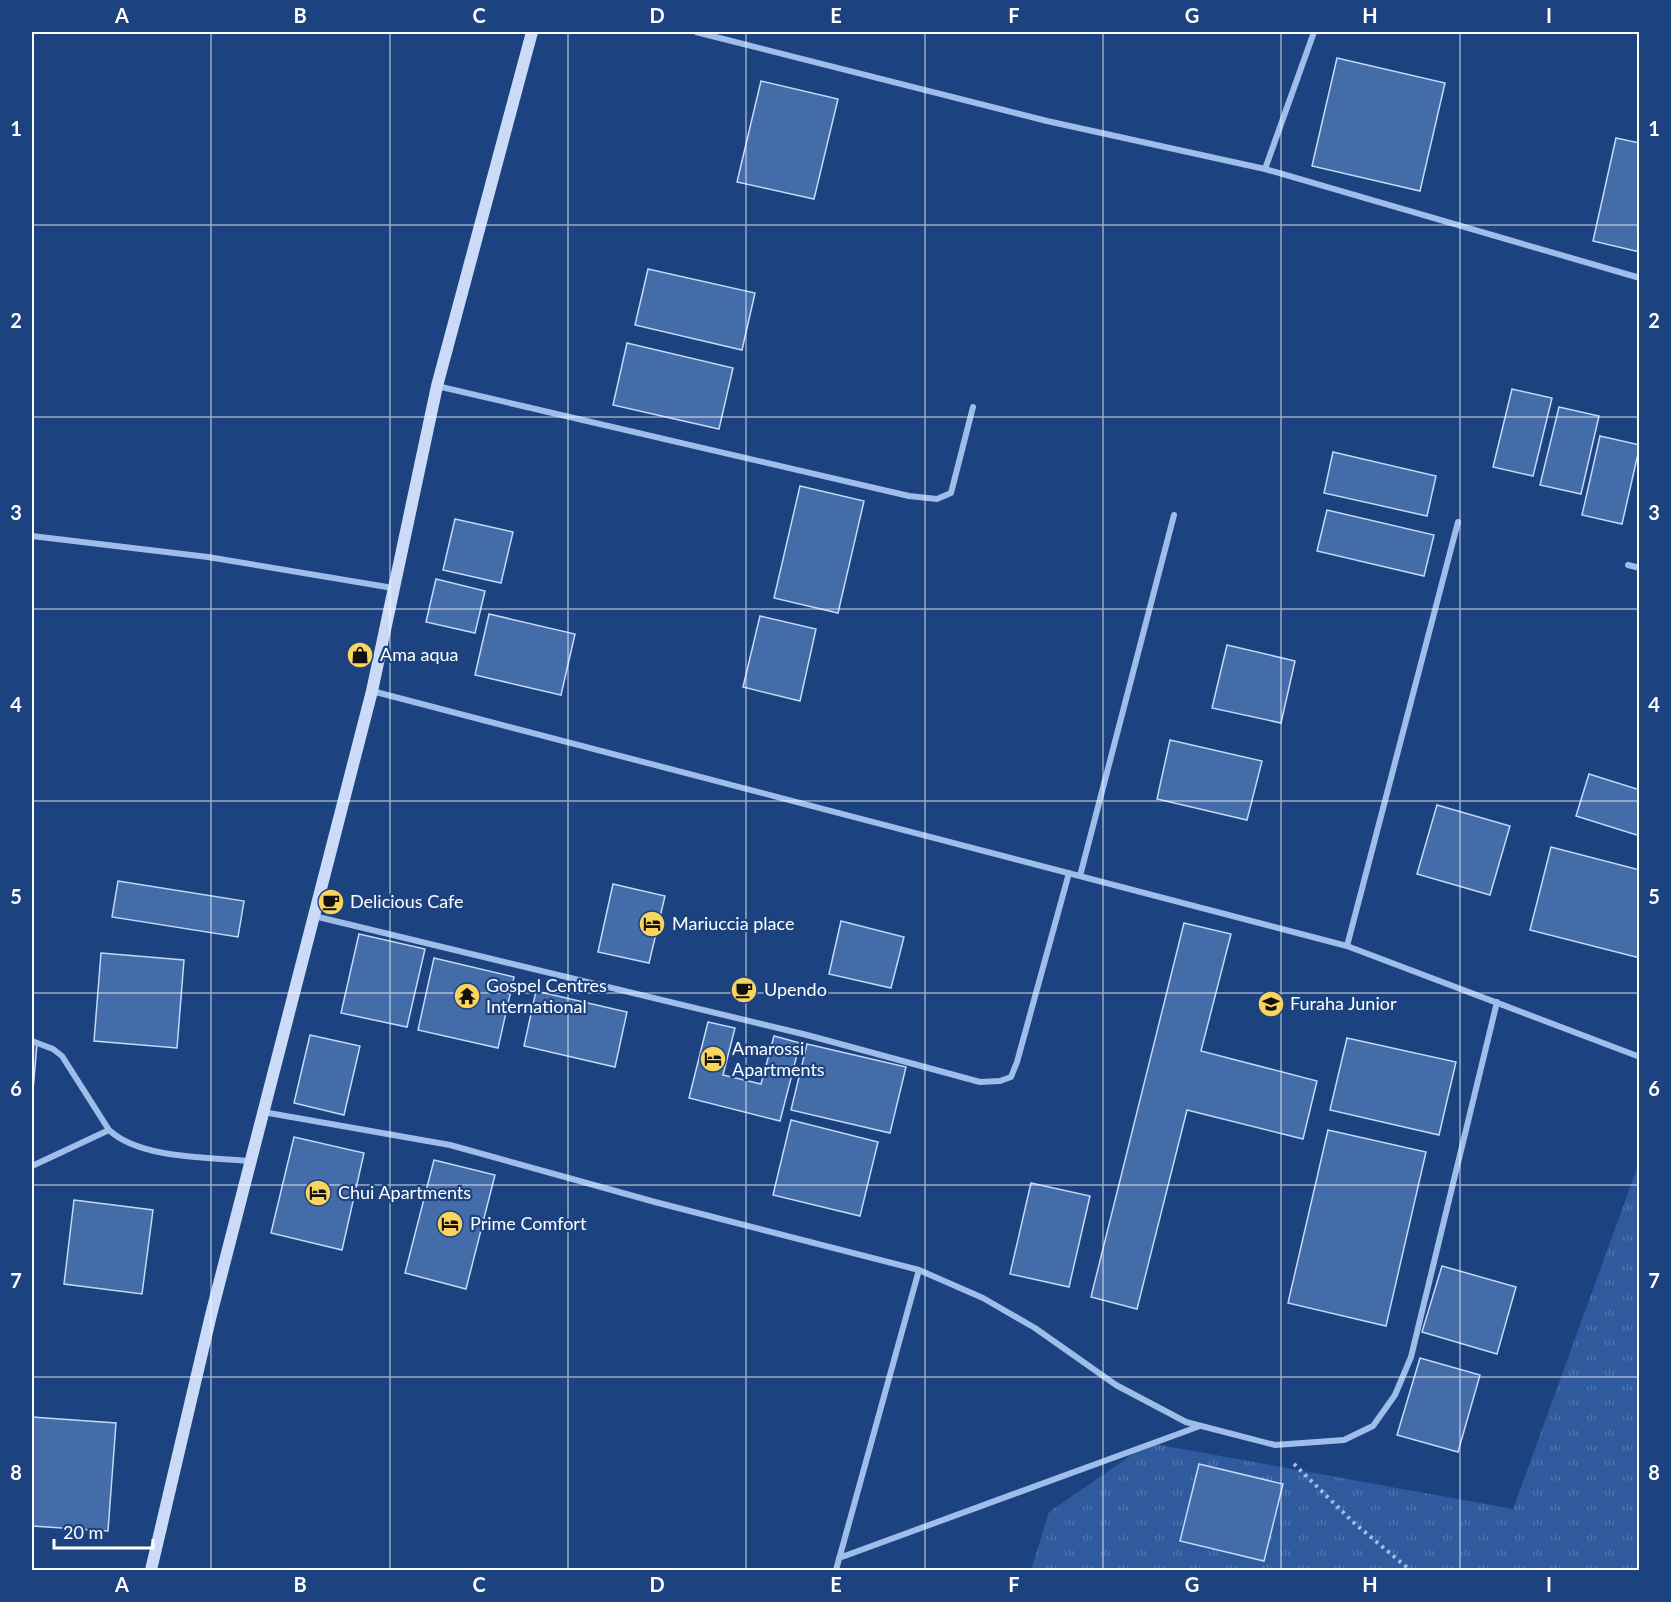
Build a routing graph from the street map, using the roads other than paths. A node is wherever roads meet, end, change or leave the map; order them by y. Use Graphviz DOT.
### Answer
graph roads {
  1 [pos="532,32"];
  2 [pos="696,32"];
  3 [pos="1314,32"];
  4 [pos="1265,169"];
  5 [pos="1640,278"];
  6 [pos="437,386"];
  7 [pos="973,407"];
  8 [pos="1174,515"];
  9 [pos="1458,522"];
  10 [pos="32,536"];
  11 [pos="1628,565"];
  12 [pos="1640,568"];
  13 [pos="394,588"];
  14 [pos="372,691"];
  15 [pos="1069,873"];
  16 [pos="1080,876"];
  17 [pos="314,916"];
  18 [pos="1347,946"];
  19 [pos="1497,1002"];
  20 [pos="32,1041"];
  21 [pos="1640,1057"];
  22 [pos="263,1112"];
  23 [pos="109,1130"];
  24 [pos="250,1161"];
  25 [pos="32,1166"];
  26 [pos="919,1270"];
  27 [pos="1201,1426"];
  28 [pos="839,1558"];
  29 [pos="151,1570"];
  30 [pos="836,1570"];
  1 -- 6 [label="street"];
  2 -- 4 [label="street"];
  3 -- 4 [label="street"];
  4 -- 5 [label="street"];
  6 -- 7 [label="street"];
  6 -- 13 [label="street"];
  8 -- 16 [label="street"];
  9 -- 18 [label="street"];
  10 -- 13 [label="street"];
  11 -- 12 [label="street"];
  13 -- 14 [label="street"];
  14 -- 15 [label="street"];
  14 -- 17 [label="street"];
  15 -- 16 [label="street"];
  15 -- 17 [label="street"];
  16 -- 18 [label="street"];
  17 -- 22 [label="street"];
  18 -- 19 [label="street"];
  19 -- 21 [label="street"];
  19 -- 27 [label="street"];
  20 -- 23 [label="street"];
  22 -- 24 [label="street"];
  22 -- 26 [label="street"];
  23 -- 24 [label="street"];
  23 -- 25 [label="street"];
  24 -- 29 [label="street"];
  26 -- 27 [label="street"];
  26 -- 28 [label="street"];
  27 -- 28 [label="street"];
  28 -- 30 [label="street"];
}
